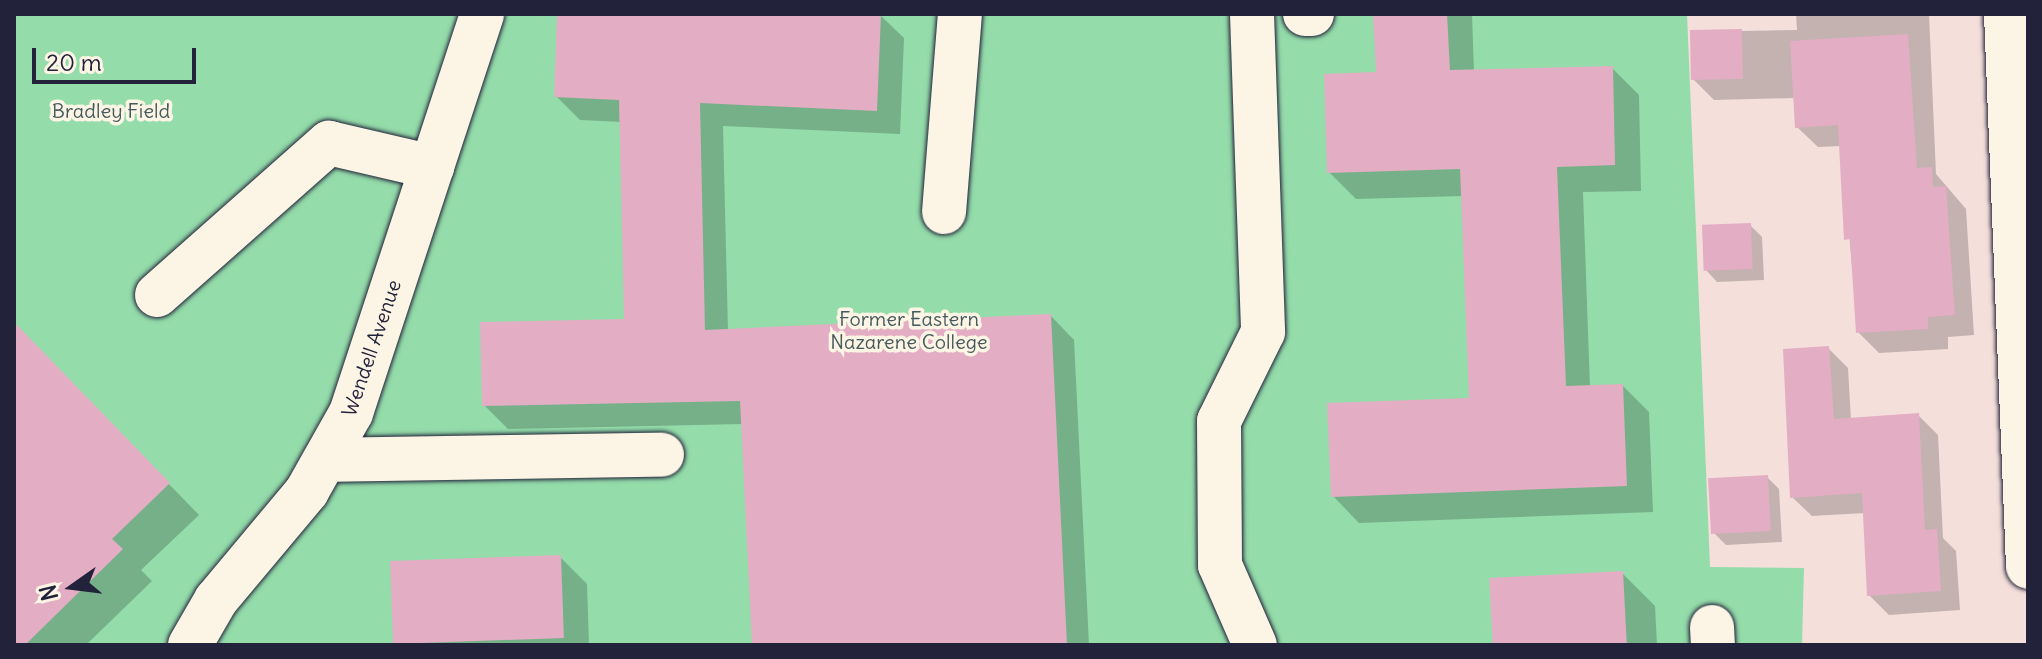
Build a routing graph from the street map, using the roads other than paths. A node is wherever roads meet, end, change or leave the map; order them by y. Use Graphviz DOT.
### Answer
graph roads {
  1 [pos="482,14"];
  2 [pos="960,14"];
  3 [pos="1252,14"];
  4 [pos="1305,14"];
  5 [pos="1312,14"];
  6 [pos="2006,14"];
  7 [pos="432,167"];
  8 [pos="944,212"];
  9 [pos="157,295"];
  10 [pos="662,455"];
  11 [pos="325,460"];
  12 [pos="2028,567"];
  13 [pos="190,645"];
  14 [pos="1255,645"];
  1 -- 7 [label="street, Wendell Avenue"];
  2 -- 8 [label="street"];
  3 -- 14 [label="street"];
  4 -- 5 [label="street"];
  6 -- 12 [label="street"];
  7 -- 9 [label="street"];
  7 -- 11 [label="street, Wendell Avenue"];
  10 -- 11 [label="street"];
  11 -- 13 [label="street, Wendell Avenue"];
}
